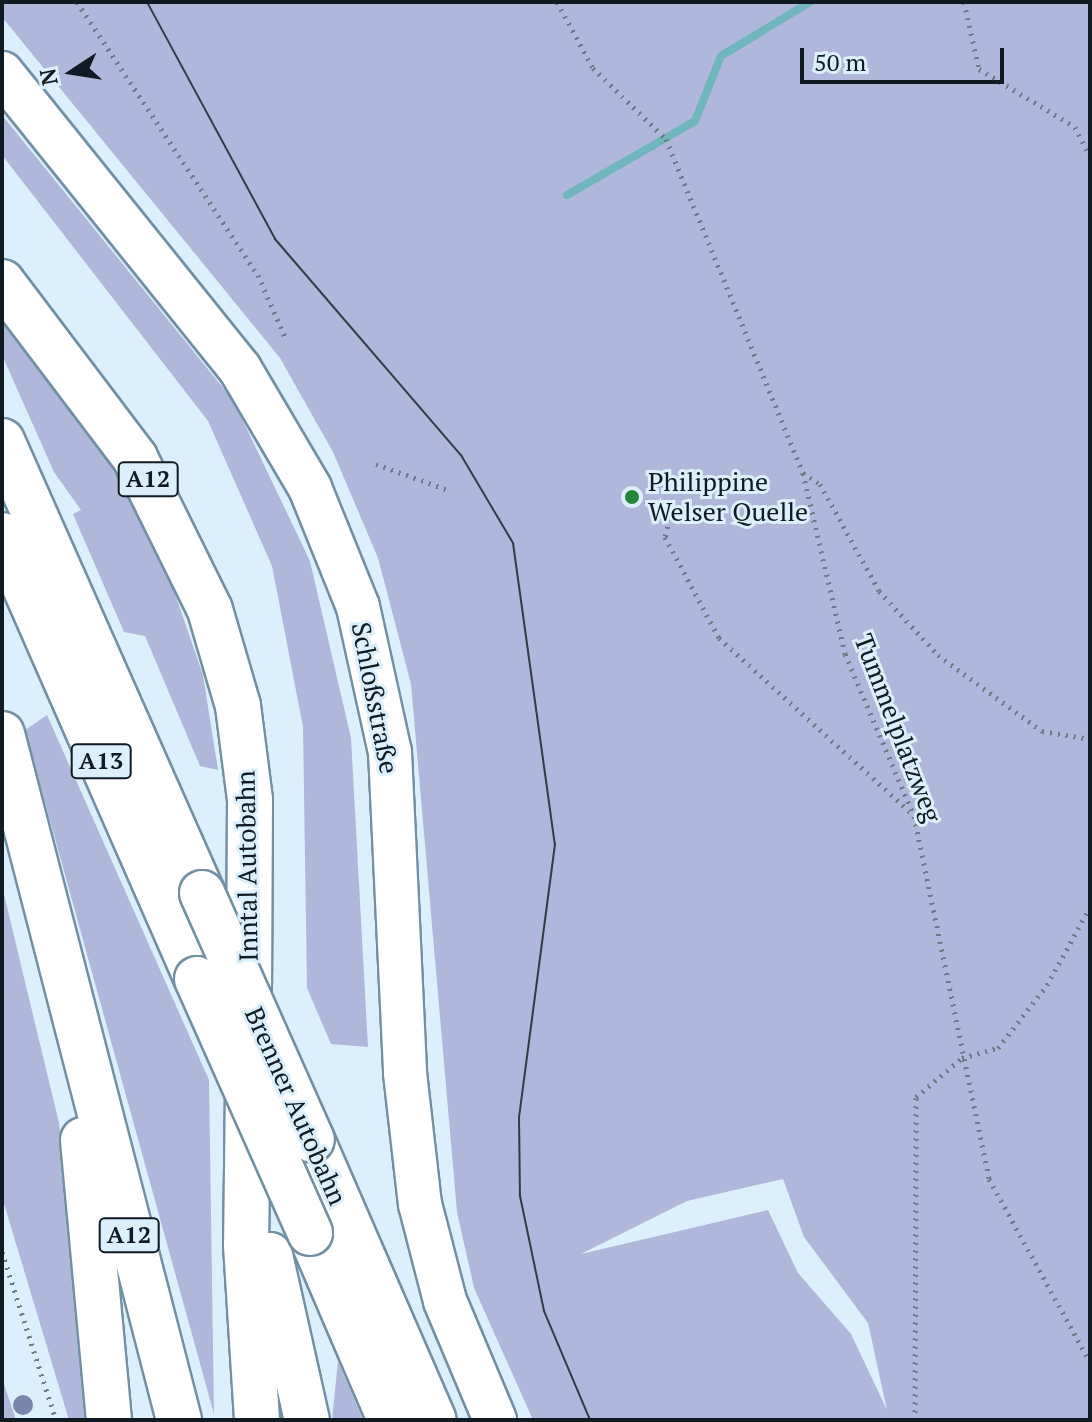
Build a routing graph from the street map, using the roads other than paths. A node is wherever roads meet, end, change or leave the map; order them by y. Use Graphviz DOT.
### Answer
graph roads {
  1 [pos="2,73"];
  2 [pos="2,282"];
  3 [pos="2,441"];
  4 [pos="2,535"];
  5 [pos="2,734"];
  6 [pos="81,1050"];
  7 [pos="248,1128"];
  8 [pos="108,1415"];
  9 [pos="179,1420"];
  10 [pos="257,1420"];
  11 [pos="307,1420"];
  12 [pos="390,1420"];
  13 [pos="434,1420"];
  14 [pos="495,1420"];
  1 -- 14 [label="main road, Schloßstraße"];
  2 -- 7 [label="highway, Inntal Autobahn / A12"];
  3 -- 13 [label="highway, Brenner Autobahn / A13, bridge"];
  4 -- 12 [label="highway, Brenner Autobahn / A13, bridge"];
  5 -- 6 [label="highway, A12"];
  6 -- 8 [label="highway"];
  6 -- 9 [label="highway, A12"];
  7 -- 10 [label="highway, Inntal Autobahn / A12"];
  7 -- 11 [label="highway"];
}
